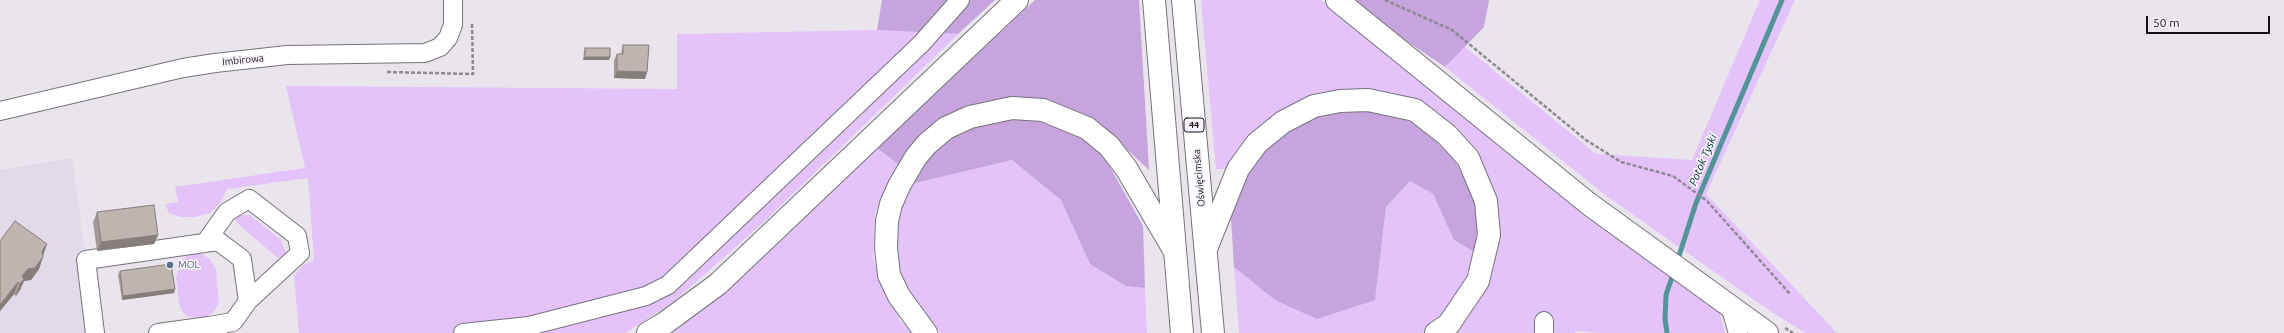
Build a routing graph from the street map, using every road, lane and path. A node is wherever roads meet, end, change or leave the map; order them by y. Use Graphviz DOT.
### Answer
graph roads {
  1 [pos="453,0"];
  2 [pos="960,0"];
  3 [pos="1017,0"];
  4 [pos="1154,0"];
  5 [pos="1183,0"];
  6 [pos="1337,0"];
  7 [pos="1384,0"];
  8 [pos="0,111"];
  9 [pos="205,243"];
  10 [pos="1206,249"];
  11 [pos="1174,250"];
  12 [pos="1790,294"];
  13 [pos="248,301"];
  14 [pos="1730,306"];
  15 [pos="213,329"];
  16 [pos="95,333"];
  17 [pos="158,333"];
  18 [pos="463,333"];
  19 [pos="648,333"];
  20 [pos="926,333"];
  21 [pos="1182,333"];
  22 [pos="1213,333"];
  23 [pos="1436,333"];
  24 [pos="1738,333"];
  25 [pos="1767,333"];
  1 -- 8 [label="street, Imbirowa"];
  2 -- 18 [label="street"];
  3 -- 19 [label="main road"];
  4 -- 11 [label="main road"];
  5 -- 10 [label="main road, Oświęcimska / 44"];
  6 -- 14 [label="main road"];
  7 -- 12 [label="path"];
  9 -- 13 [label="street"];
  9 -- 13 [label="street"];
  9 -- 16 [label="street"];
  10 -- 22 [label="main road, Oświęcimska / 44"];
  10 -- 23 [label="main road"];
  11 -- 20 [label="main road"];
  11 -- 21 [label="main road"];
  13 -- 15 [label="street"];
  14 -- 24 [label="street"];
  14 -- 25 [label="main road"];
  15 -- 17 [label="street"];
}
